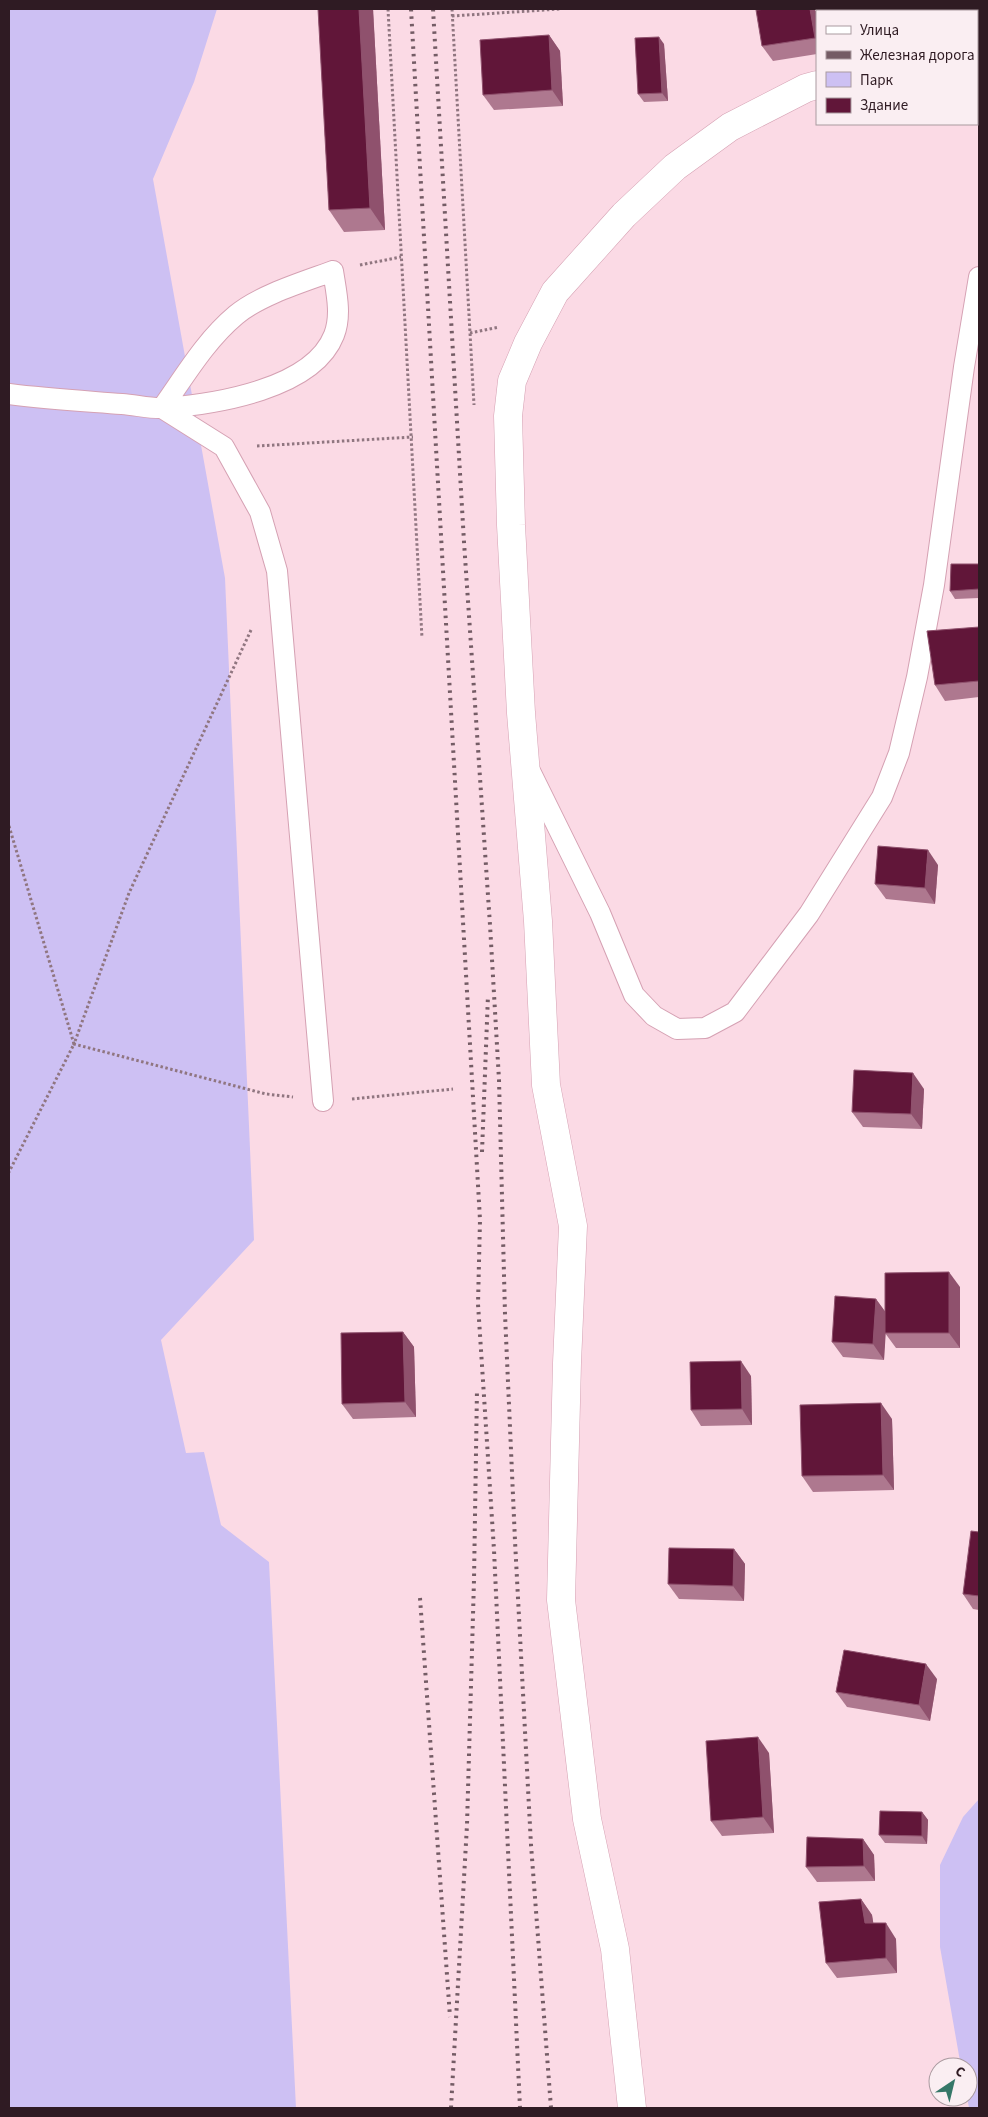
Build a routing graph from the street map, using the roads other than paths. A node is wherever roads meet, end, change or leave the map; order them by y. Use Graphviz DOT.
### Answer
graph roads {
  1 [pos="816,85"];
  2 [pos="979,277"];
  3 [pos="9,394"];
  4 [pos="162,408"];
  5 [pos="524,760"];
  6 [pos="323,1102"];
  7 [pos="632,2108"];
  1 -- 5 [label="street"];
  2 -- 5 [label="lane"];
  3 -- 4 [label="lane"];
  4 -- 4 [label="lane"];
  4 -- 6 [label="lane"];
  5 -- 7 [label="street"];
}
